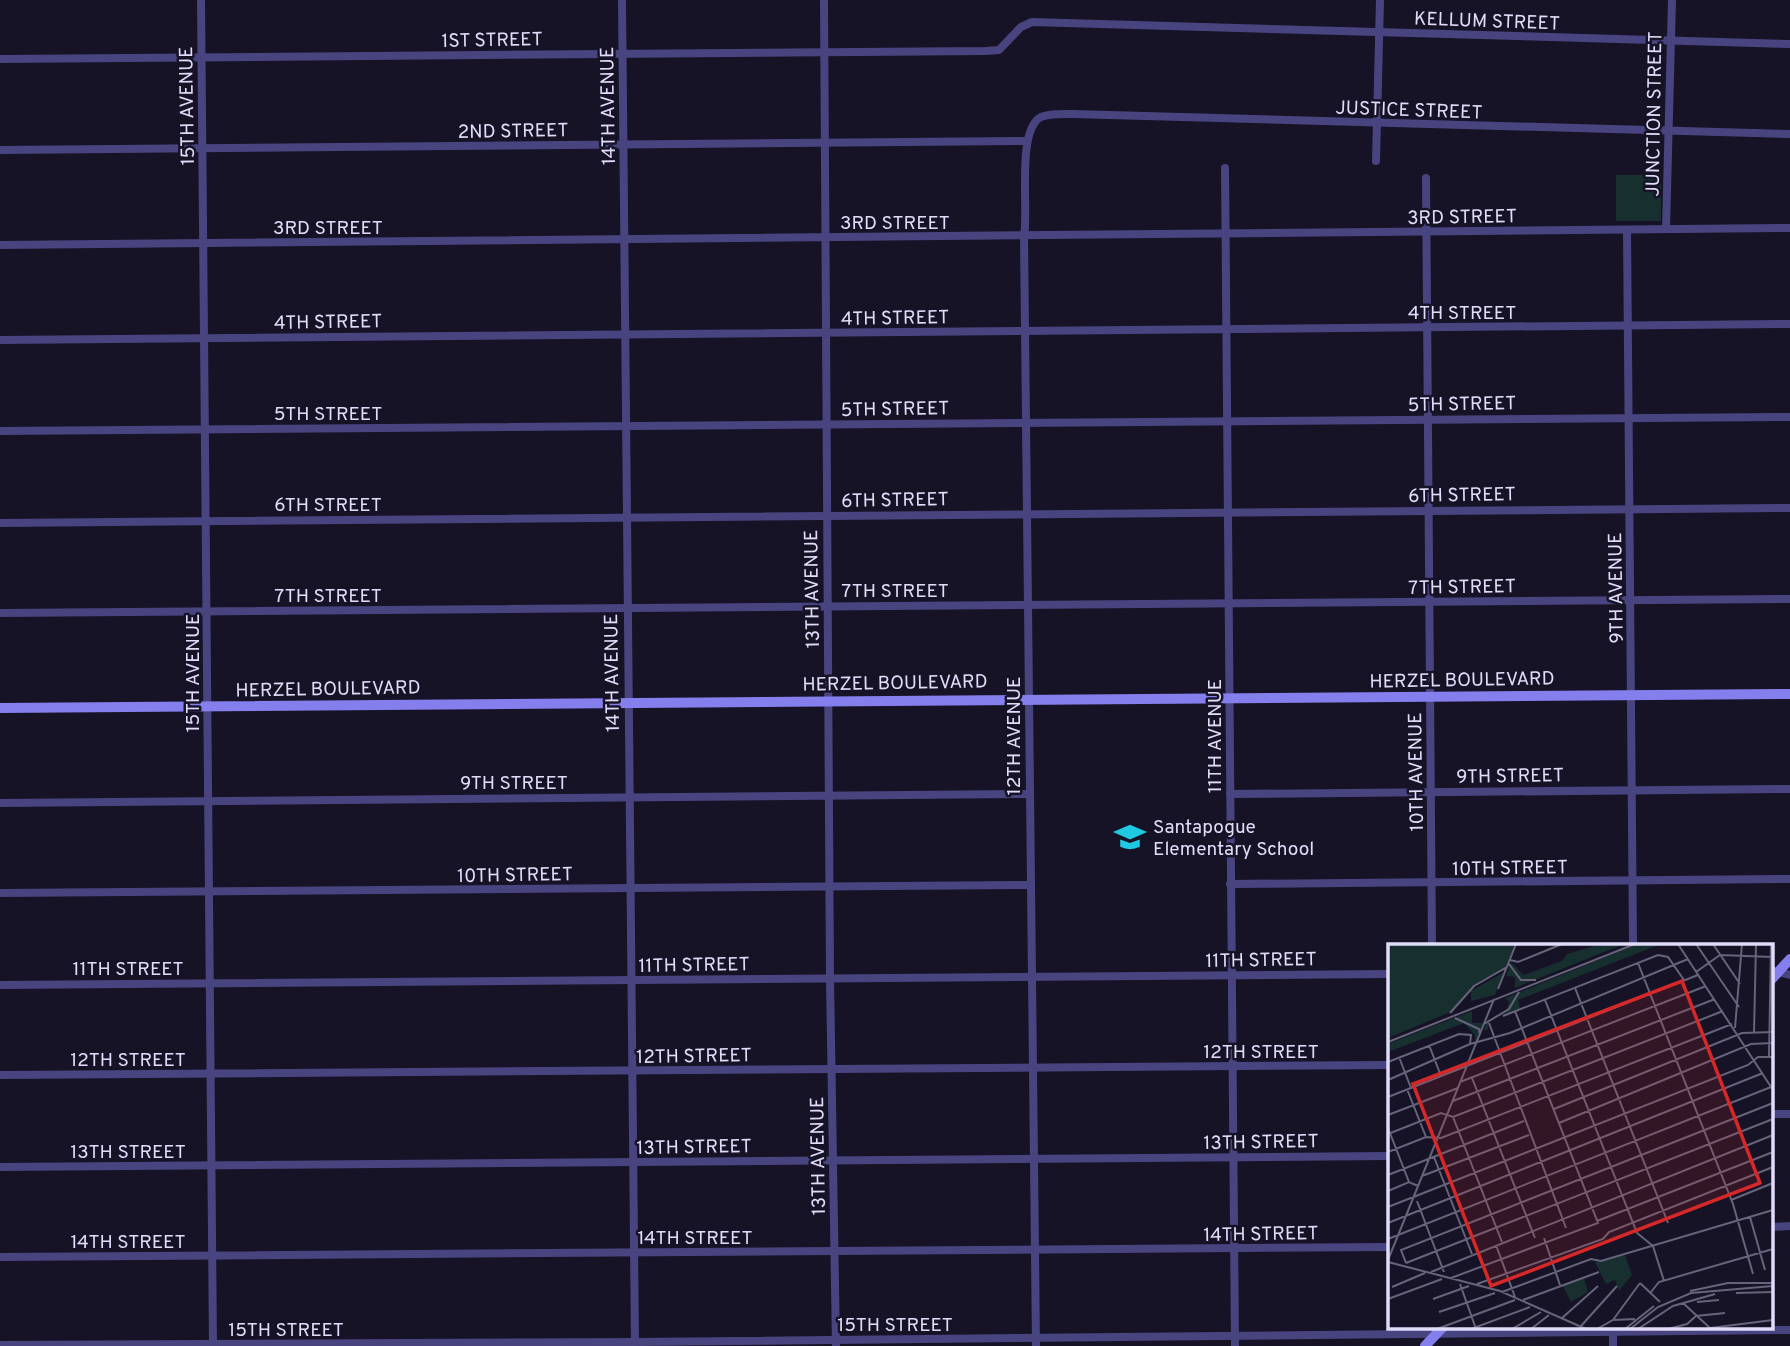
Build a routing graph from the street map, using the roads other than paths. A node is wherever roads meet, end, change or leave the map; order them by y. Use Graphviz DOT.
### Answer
graph roads {
  1 [pos="201,0"];
  2 [pos="622,0"];
  3 [pos="824,0"];
  4 [pos="1380,0"];
  5 [pos="1671,0"];
  6 [pos="1379,32"];
  7 [pos="1670,40"];
  8 [pos="1790,44"];
  9 [pos="985,51"];
  10 [pos="824,53"];
  11 [pos="622,54"];
  12 [pos="201,58"];
  13 [pos="0,59"];
  14 [pos="1377,124"];
  15 [pos="1031,126"];
  16 [pos="1668,132"];
  17 [pos="1790,134"];
  18 [pos="1026,141"];
  19 [pos="825,143"];
  20 [pos="623,145"];
  21 [pos="203,149"];
  22 [pos="0,150"];
  23 [pos="1376,161"];
  24 [pos="1225,167"];
  25 [pos="1426,178"];
  26 [pos="1666,229"];
  27 [pos="1790,229"];
  28 [pos="1627,230"];
  29 [pos="1426,232"];
  30 [pos="1225,234"];
  31 [pos="1024,237"];
  32 [pos="826,238"];
  33 [pos="624,241"];
  34 [pos="203,243"];
  35 [pos="0,245"];
  36 [pos="1790,324"];
  37 [pos="1628,326"];
  38 [pos="1427,327"];
  39 [pos="1226,330"];
  40 [pos="1025,331"];
  41 [pos="824,334"];
  42 [pos="623,335"];
  43 [pos="205,339"];
  44 [pos="0,340"];
  45 [pos="1790,417"];
  46 [pos="1628,418"];
  47 [pos="1428,419"];
  48 [pos="1227,421"];
  49 [pos="1027,423"];
  50 [pos="826,425"];
  51 [pos="624,426"];
  52 [pos="204,430"];
  53 [pos="0,431"];
  54 [pos="1630,508"];
  55 [pos="1790,508"];
  56 [pos="1429,511"];
  57 [pos="1228,512"];
  58 [pos="1027,513"];
  59 [pos="826,516"];
  60 [pos="625,517"];
  61 [pos="206,521"];
  62 [pos="0,523"];
  63 [pos="1790,599"];
  64 [pos="1631,600"];
  65 [pos="1429,602"];
  66 [pos="1229,603"];
  67 [pos="1029,605"];
  68 [pos="827,606"];
  69 [pos="626,608"];
  70 [pos="207,611"];
  71 [pos="0,613"];
  72 [pos="1790,694"];
  73 [pos="1632,695"];
  74 [pos="1430,697"];
  75 [pos="1231,698"];
  76 [pos="1029,699"];
  77 [pos="828,700"];
  78 [pos="627,704"];
  79 [pos="208,707"];
  80 [pos="0,708"];
  81 [pos="1790,789"];
  82 [pos="1632,790"];
  83 [pos="1432,792"];
  84 [pos="1029,794"];
  85 [pos="1230,794"];
  86 [pos="628,797"];
  87 [pos="829,797"];
  88 [pos="208,802"];
  89 [pos="0,803"];
  90 [pos="1790,879"];
  91 [pos="1632,881"];
  92 [pos="1431,883"];
  93 [pos="1230,884"];
  94 [pos="1031,885"];
  95 [pos="829,887"];
  96 [pos="629,888"];
  97 [pos="209,891"];
  98 [pos="0,893"];
  99 [pos="1432,944"];
  100 [pos="1633,944"];
  101 [pos="1790,959"];
  102 [pos="1388,974"];
  103 [pos="1778,974"];
  104 [pos="1231,975"];
  105 [pos="1031,977"];
  106 [pos="830,978"];
  107 [pos="630,980"];
  108 [pos="209,984"];
  109 [pos="0,985"];
  110 [pos="1388,1065"];
  111 [pos="1233,1067"];
  112 [pos="1032,1068"];
  113 [pos="831,1070"];
  114 [pos="631,1072"];
  115 [pos="211,1074"];
  116 [pos="0,1076"];
  117 [pos="1772,1114"];
  118 [pos="1790,1114"];
  119 [pos="1388,1156"];
  120 [pos="1234,1157"];
  121 [pos="832,1160"];
  122 [pos="1034,1160"];
  123 [pos="632,1163"];
  124 [pos="212,1166"];
  125 [pos="0,1167"];
  126 [pos="1790,1226"];
  127 [pos="1772,1227"];
  128 [pos="1388,1247"];
  129 [pos="1235,1249"];
  130 [pos="1035,1250"];
  131 [pos="834,1252"];
  132 [pos="634,1253"];
  133 [pos="0,1257"];
  134 [pos="213,1257"];
  135 [pos="1637,1329"];
  136 [pos="1790,1330"];
  137 [pos="1439,1331"];
  138 [pos="1613,1332"];
  139 [pos="1235,1341"];
  140 [pos="1036,1342"];
  141 [pos="836,1343"];
  142 [pos="635,1344"];
  143 [pos="0,1345"];
  144 [pos="213,1345"];
  145 [pos="1425,1346"];
  146 [pos="1613,1346"];
  1 -- 12 [label="street, 15TH AVENUE"];
  2 -- 11 [label="street, 14TH AVENUE"];
  3 -- 10 [label="street, 13TH AVENUE"];
  4 -- 6 [label="street"];
  5 -- 7 [label="street, JUNCTION STREET"];
  6 -- 7 [label="street, KELLUM STREET"];
  6 -- 9 [label="street, KELLUM STREET"];
  6 -- 14 [label="street"];
  7 -- 8 [label="street, KELLUM STREET"];
  7 -- 16 [label="street, JUNCTION STREET"];
  9 -- 10 [label="street, 1ST STREET"];
  10 -- 11 [label="street, 1ST STREET"];
  10 -- 19 [label="street, 13TH AVENUE"];
  11 -- 12 [label="street, 1ST STREET"];
  11 -- 20 [label="street, 14TH AVENUE"];
  12 -- 13 [label="street, 1ST STREET"];
  12 -- 21 [label="street, 15TH AVENUE"];
  14 -- 15 [label="street, JUSTICE STREET"];
  14 -- 16 [label="street, JUSTICE STREET"];
  14 -- 23 [label="street"];
  15 -- 18 [label="street, 12TH AVENUE"];
  16 -- 17 [label="street, JUSTICE STREET"];
  16 -- 26 [label="street, JUNCTION STREET"];
  18 -- 19 [label="street, 2ND STREET"];
  18 -- 31 [label="street, 12TH AVENUE"];
  19 -- 20 [label="street, 2ND STREET"];
  19 -- 32 [label="street, 13TH AVENUE"];
  20 -- 21 [label="street, 2ND STREET"];
  20 -- 33 [label="street, 14TH AVENUE"];
  21 -- 22 [label="street, 2ND STREET"];
  21 -- 34 [label="street, 15TH AVENUE"];
  24 -- 30 [label="street, 11TH AVENUE"];
  25 -- 29 [label="street, 10TH AVENUE"];
  26 -- 27 [label="street, 3RD STREET"];
  26 -- 28 [label="street, 3RD STREET"];
  28 -- 29 [label="street, 3RD STREET"];
  28 -- 37 [label="street, 9TH AVENUE"];
  29 -- 30 [label="street, 3RD STREET"];
  29 -- 38 [label="street, 10TH AVENUE"];
  30 -- 31 [label="street, 3RD STREET"];
  30 -- 39 [label="street, 11TH AVENUE"];
  31 -- 32 [label="street, 3RD STREET"];
  31 -- 40 [label="street, 12TH AVENUE"];
  32 -- 33 [label="street, 3RD STREET"];
  32 -- 41 [label="street, 13TH AVENUE"];
  33 -- 34 [label="street, 3RD STREET"];
  33 -- 42 [label="street, 14TH AVENUE"];
  34 -- 35 [label="street, 3RD STREET"];
  34 -- 43 [label="street, 15TH AVENUE"];
  36 -- 37 [label="street, 4TH STREET"];
  37 -- 38 [label="street, 4TH STREET"];
  37 -- 46 [label="street, 9TH AVENUE"];
  38 -- 39 [label="street, 4TH STREET"];
  38 -- 47 [label="street, 10TH AVENUE"];
  39 -- 40 [label="street, 4TH STREET"];
  39 -- 48 [label="street, 11TH AVENUE"];
  40 -- 41 [label="street, 4TH STREET"];
  40 -- 49 [label="street, 12TH AVENUE"];
  41 -- 42 [label="street, 4TH STREET"];
  41 -- 50 [label="street, 13TH AVENUE"];
  42 -- 43 [label="street, 4TH STREET"];
  42 -- 51 [label="street, 14TH AVENUE"];
  43 -- 44 [label="street, 4TH STREET"];
  43 -- 52 [label="street, 15TH AVENUE"];
  45 -- 46 [label="street, 5TH STREET"];
  46 -- 47 [label="street, 5TH STREET"];
  46 -- 54 [label="street, 9TH AVENUE"];
  47 -- 48 [label="street, 5TH STREET"];
  47 -- 56 [label="street, 10TH AVENUE"];
  48 -- 49 [label="street, 5TH STREET"];
  48 -- 57 [label="street, 11TH AVENUE"];
  49 -- 50 [label="street, 5TH STREET"];
  49 -- 58 [label="street, 12TH AVENUE"];
  50 -- 51 [label="street, 5TH STREET"];
  50 -- 59 [label="street, 13TH AVENUE"];
  51 -- 52 [label="street, 5TH STREET"];
  51 -- 60 [label="street, 14TH AVENUE"];
  52 -- 53 [label="street, 5TH STREET"];
  52 -- 61 [label="street, 15TH AVENUE"];
  54 -- 55 [label="street, 6TH STREET"];
  54 -- 56 [label="street, 6TH STREET"];
  54 -- 64 [label="street, 9TH AVENUE"];
  56 -- 57 [label="street, 6TH STREET"];
  56 -- 65 [label="street, 10TH AVENUE"];
  57 -- 58 [label="street, 6TH STREET"];
  57 -- 66 [label="street, 11TH AVENUE"];
  58 -- 59 [label="street, 6TH STREET"];
  58 -- 67 [label="street, 12TH AVENUE"];
  59 -- 60 [label="street, 6TH STREET"];
  59 -- 68 [label="street, 13TH AVENUE"];
  60 -- 61 [label="street, 6TH STREET"];
  60 -- 69 [label="street, 14TH AVENUE"];
  61 -- 62 [label="street, 6TH STREET"];
  61 -- 70 [label="street, 15TH AVENUE"];
  63 -- 64 [label="street, 7TH STREET"];
  64 -- 65 [label="street, 7TH STREET"];
  64 -- 73 [label="street, 9TH AVENUE"];
  65 -- 66 [label="street, 7TH STREET"];
  65 -- 74 [label="street, 10TH AVENUE"];
  66 -- 67 [label="street, 7TH STREET"];
  66 -- 75 [label="street, 11TH AVENUE"];
  67 -- 68 [label="street, 7TH STREET"];
  67 -- 76 [label="street, 12TH AVENUE"];
  68 -- 69 [label="street, 7TH STREET"];
  68 -- 77 [label="street, 13TH AVENUE"];
  69 -- 70 [label="street, 7TH STREET"];
  69 -- 78 [label="street, 14TH AVENUE"];
  70 -- 71 [label="street, 7TH STREET"];
  70 -- 79 [label="street, 15TH AVENUE"];
  72 -- 73 [label="street, HERZEL BOULEVARD"];
  73 -- 74 [label="street, HERZEL BOULEVARD"];
  73 -- 82 [label="street, 9TH AVENUE"];
  74 -- 75 [label="street, HERZEL BOULEVARD"];
  74 -- 83 [label="street, 10TH AVENUE"];
  75 -- 76 [label="street, HERZEL BOULEVARD"];
  75 -- 85 [label="street, 11TH AVENUE"];
  76 -- 77 [label="street, HERZEL BOULEVARD"];
  76 -- 84 [label="street, 12TH AVENUE"];
  77 -- 78 [label="street, HERZEL BOULEVARD"];
  77 -- 87 [label="street, 13TH AVENUE"];
  78 -- 79 [label="street, HERZEL BOULEVARD"];
  78 -- 86 [label="street, 14TH AVENUE"];
  79 -- 80 [label="street, HERZEL BOULEVARD"];
  79 -- 88 [label="street, 15TH AVENUE"];
  81 -- 82 [label="street, 9TH STREET"];
  82 -- 83 [label="street, 9TH STREET"];
  82 -- 91 [label="street, 9TH AVENUE"];
  83 -- 85 [label="street, 9TH STREET"];
  83 -- 92 [label="street, 10TH AVENUE"];
  84 -- 87 [label="street, 9TH STREET"];
  84 -- 94 [label="street, 12TH AVENUE"];
  85 -- 93 [label="street, 11TH AVENUE"];
  86 -- 87 [label="street, 9TH STREET"];
  86 -- 88 [label="street, 9TH STREET"];
  86 -- 96 [label="street, 14TH AVENUE"];
  87 -- 95 [label="street, 13TH AVENUE"];
  88 -- 89 [label="street, 9TH STREET"];
  88 -- 97 [label="street, 15TH AVENUE"];
  90 -- 91 [label="street, 10TH STREET"];
  91 -- 92 [label="street, 10TH STREET"];
  91 -- 100 [label="street, 9TH AVENUE"];
  92 -- 93 [label="street, 10TH STREET"];
  92 -- 99 [label="street, 10TH AVENUE"];
  93 -- 104 [label="street, 11TH AVENUE"];
  94 -- 95 [label="street, 10TH STREET"];
  94 -- 105 [label="street, 12TH AVENUE"];
  95 -- 96 [label="street, 10TH STREET"];
  95 -- 106 [label="street, 13TH AVENUE"];
  96 -- 97 [label="street, 10TH STREET"];
  96 -- 107 [label="street, 14TH AVENUE"];
  97 -- 98 [label="street, 10TH STREET"];
  97 -- 108 [label="street, 15TH AVENUE"];
  101 -- 103 [label="street"];
  102 -- 104 [label="street, 11TH STREET"];
  104 -- 105 [label="street, 11TH STREET"];
  104 -- 111 [label="street, 11TH AVENUE"];
  105 -- 106 [label="street, 11TH STREET"];
  105 -- 112 [label="street, 12TH AVENUE"];
  106 -- 107 [label="street, 11TH STREET"];
  106 -- 113 [label="street, 13TH AVENUE"];
  107 -- 108 [label="street, 11TH STREET"];
  107 -- 114 [label="street, 14TH AVENUE"];
  108 -- 109 [label="street, 11TH STREET"];
  108 -- 115 [label="street, 15TH AVENUE"];
  110 -- 111 [label="street, 12TH STREET"];
  111 -- 112 [label="street, 12TH STREET"];
  111 -- 120 [label="street, 11TH AVENUE"];
  112 -- 113 [label="street, 12TH STREET"];
  112 -- 122 [label="street, 12TH AVENUE"];
  113 -- 114 [label="street, 12TH STREET"];
  113 -- 121 [label="street, 13TH AVENUE"];
  114 -- 115 [label="street, 12TH STREET"];
  114 -- 123 [label="street, 14TH AVENUE"];
  115 -- 116 [label="street, 12TH STREET"];
  115 -- 124 [label="street, 15TH AVENUE"];
  117 -- 118 [label="street"];
  119 -- 120 [label="street, 13TH STREET"];
  120 -- 122 [label="street, 13TH STREET"];
  120 -- 129 [label="street, 11TH AVENUE"];
  121 -- 122 [label="street, 13TH STREET"];
  121 -- 123 [label="street, 13TH STREET"];
  121 -- 131 [label="street, 13TH AVENUE"];
  122 -- 130 [label="street, 12TH AVENUE"];
  123 -- 124 [label="street, 13TH STREET"];
  123 -- 132 [label="street, 14TH AVENUE"];
  124 -- 125 [label="street, 13TH STREET"];
  124 -- 134 [label="street, 15TH AVENUE"];
  126 -- 127 [label="street"];
  128 -- 129 [label="street, 14TH STREET"];
  129 -- 130 [label="street, 14TH STREET"];
  129 -- 139 [label="street, 11TH AVENUE"];
  130 -- 131 [label="street, 14TH STREET"];
  130 -- 140 [label="street, 12TH AVENUE"];
  131 -- 132 [label="street, 14TH STREET"];
  131 -- 141 [label="street, 13TH AVENUE"];
  132 -- 134 [label="street, 14TH STREET"];
  132 -- 142 [label="street, 14TH AVENUE"];
  133 -- 134 [label="street, 14TH STREET"];
  134 -- 144 [label="street, 15TH AVENUE"];
  135 -- 136 [label="street, 15TH STREET"];
  135 -- 138 [label="street, 15TH STREET"];
  137 -- 138 [label="street, 15TH STREET"];
  137 -- 139 [label="street, 15TH STREET"];
  137 -- 145 [label="street"];
  138 -- 146 [label="street"];
  139 -- 140 [label="street, 15TH STREET"];
  140 -- 141 [label="street, 15TH STREET"];
  141 -- 142 [label="street, 15TH STREET"];
  142 -- 144 [label="street, 15TH STREET"];
  143 -- 144 [label="street, 15TH STREET"];
}
